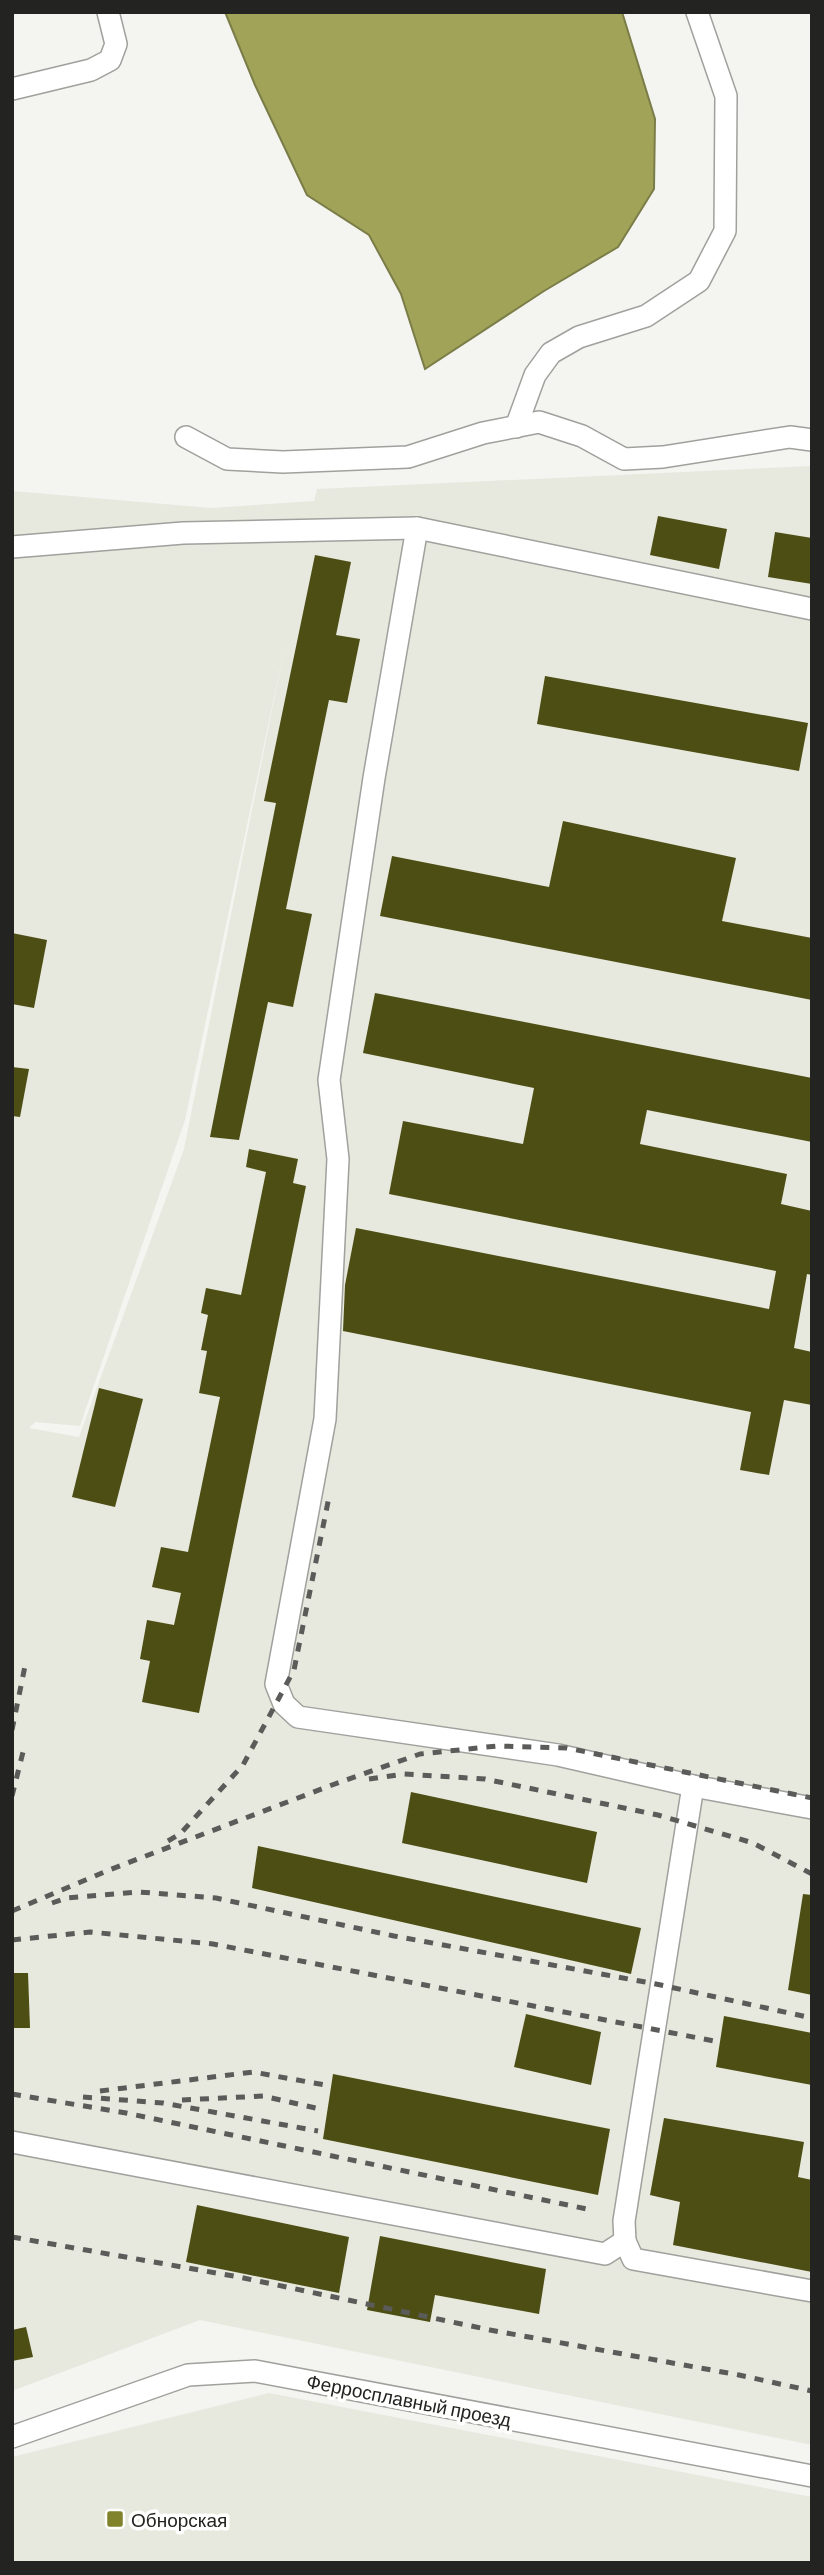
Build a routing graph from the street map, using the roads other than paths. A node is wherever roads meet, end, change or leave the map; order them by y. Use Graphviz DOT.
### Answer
graph roads {
  1 [pos="108,12"];
  2 [pos="697,12"];
  3 [pos="12,89"];
  4 [pos="516,427"];
  5 [pos="186,437"];
  6 [pos="812,440"];
  7 [pos="417,528"];
  8 [pos="12,547"];
  9 [pos="812,609"];
  10 [pos="693,1786"];
  11 [pos="812,1808"];
  12 [pos="12,2142"];
  13 [pos="625,2241"];
  14 [pos="812,2291"];
  15 [pos="12,2437"];
  16 [pos="812,2476"];
  1 -- 3 [label="street"];
  2 -- 4 [label="street"];
  4 -- 5 [label="street"];
  4 -- 6 [label="street"];
  7 -- 8 [label="street"];
  7 -- 9 [label="street"];
  7 -- 10 [label="street"];
  10 -- 11 [label="street"];
  10 -- 13 [label="street"];
  12 -- 13 [label="street"];
  13 -- 14 [label="street"];
  15 -- 16 [label="street, Ферросплавный проезд"];
}
